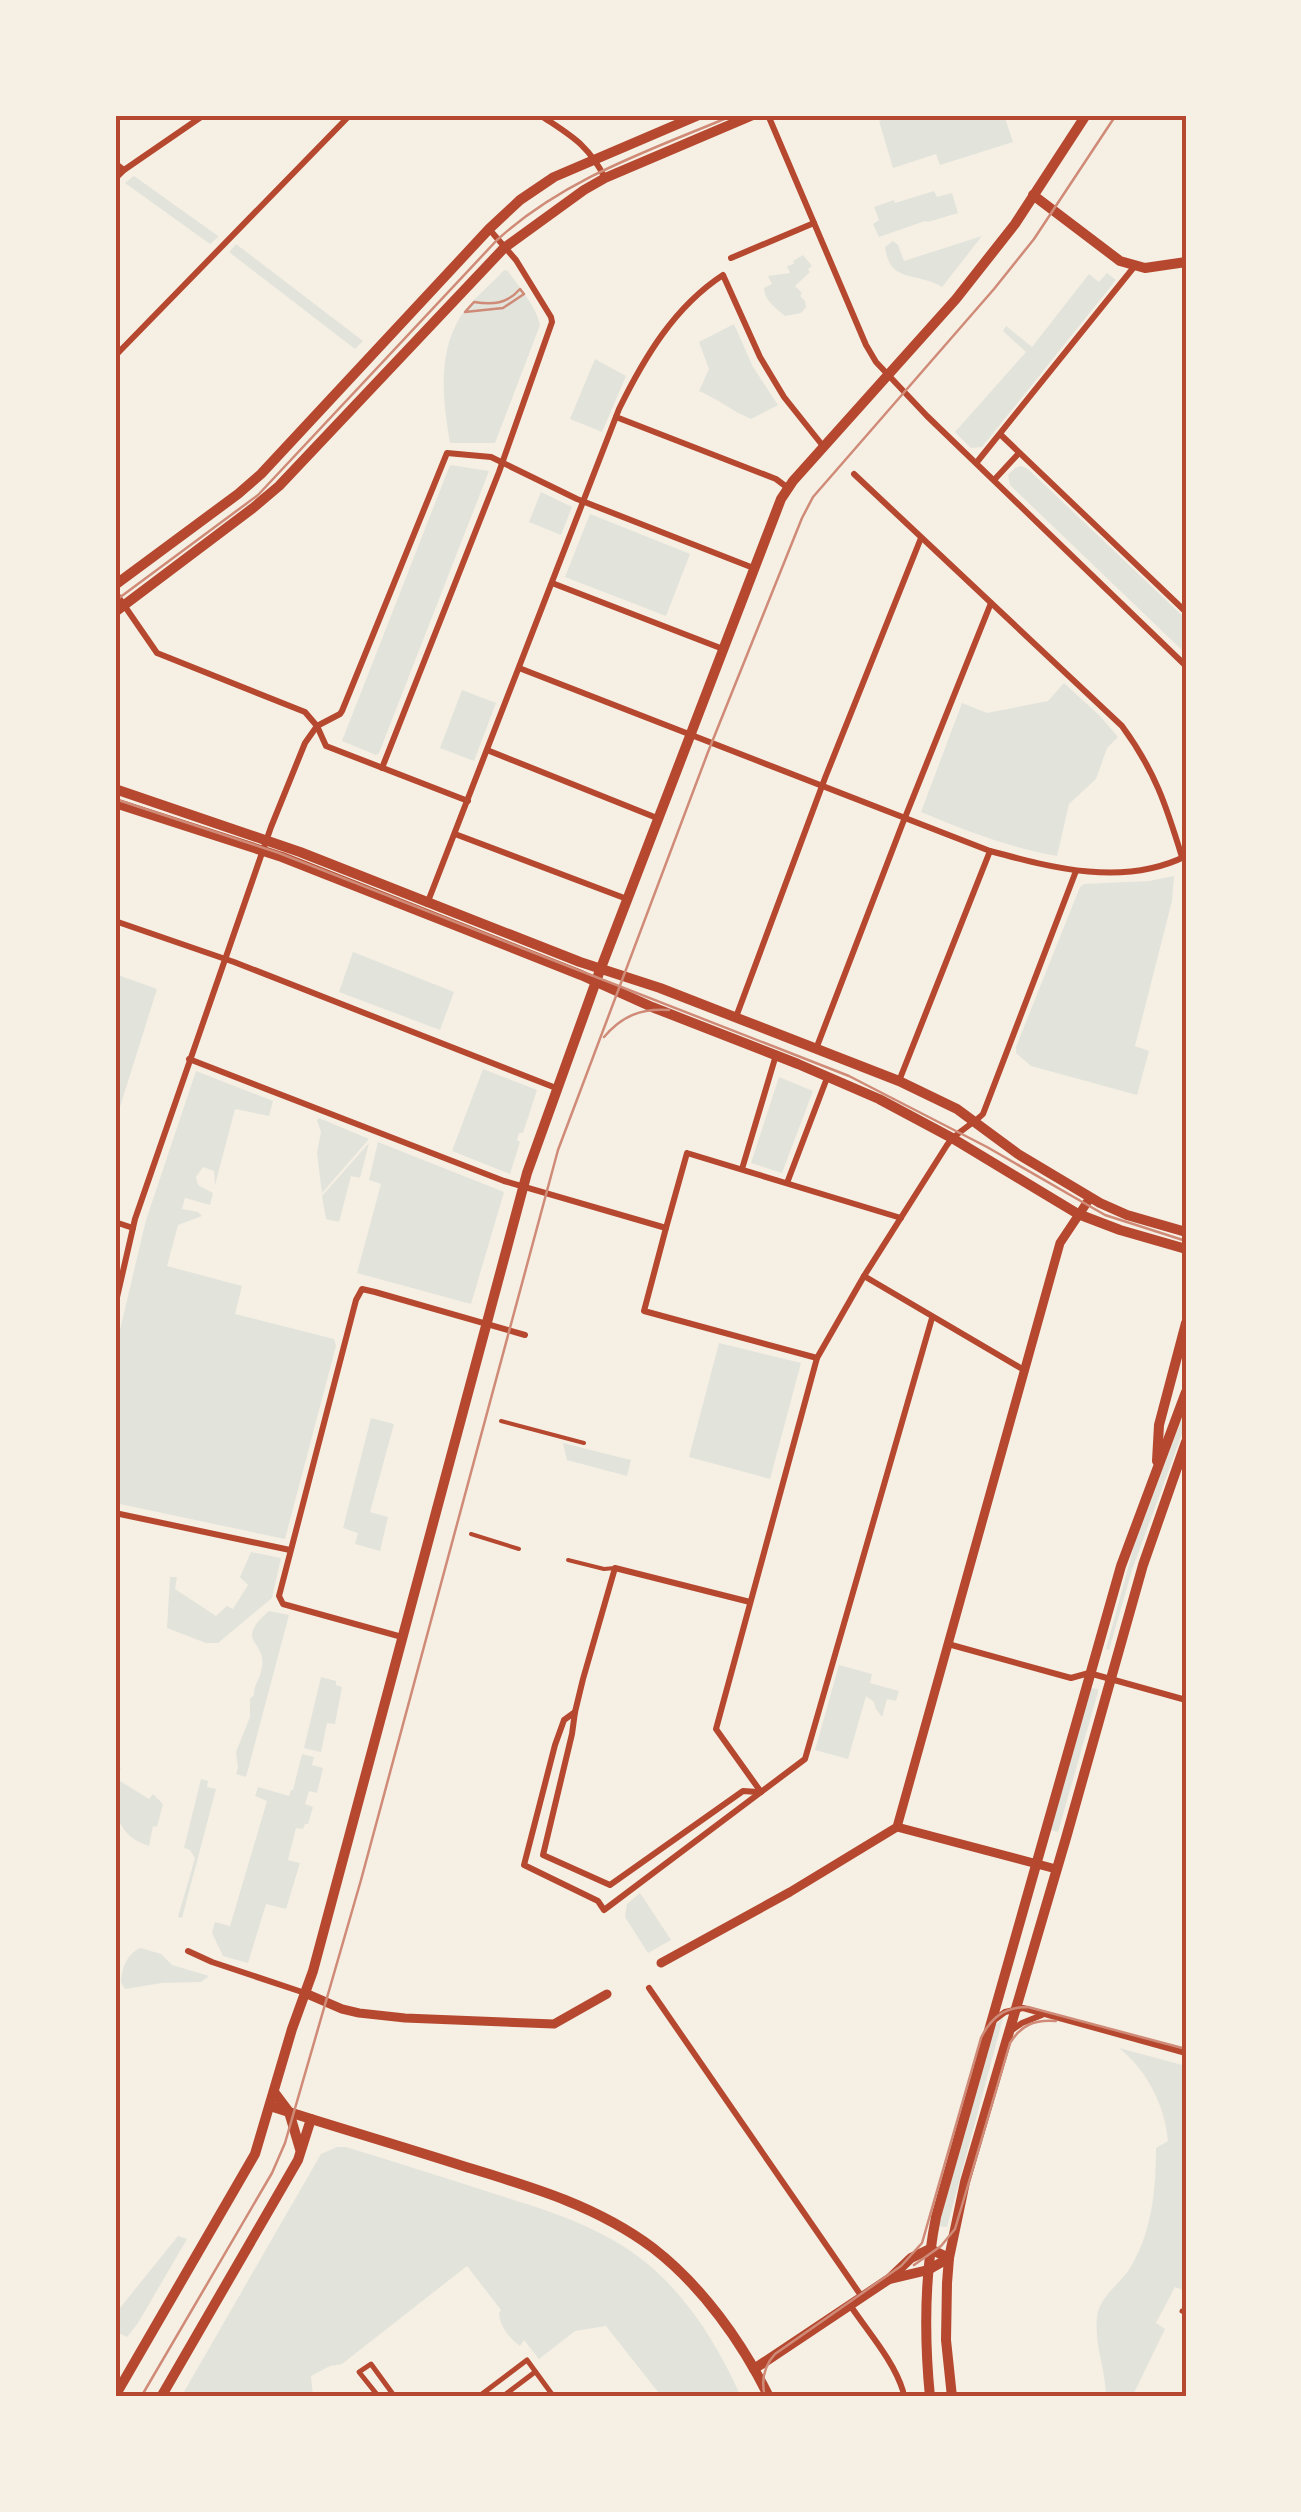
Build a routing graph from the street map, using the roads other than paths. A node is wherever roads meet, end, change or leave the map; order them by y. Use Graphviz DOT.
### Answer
graph roads {
  1 [pos="204,115"];
  2 [pos="350,115"];
  3 [pos="540,115"];
  4 [pos="699,115"];
  5 [pos="754,115"];
  6 [pos="768,115"];
  7 [pos="1086,115"];
  8 [pos="595,158"];
  9 [pos="115,163"];
  10 [pos="124,170"];
  11 [pos="605,178"];
  12 [pos="115,179"];
  13 [pos="1033,195"];
  14 [pos="814,223"];
  15 [pos="489,230"];
  16 [pos="505,246"];
  17 [pos="731,258"];
  18 [pos="1186,262"];
  19 [pos="1134,266"];
  20 [pos="115,356"];
  21 [pos="888,375"];
  22 [pos="616,417"];
  23 [pos="1000,435"];
  24 [pos="824,448"];
  25 [pos="1020,453"];
  26 [pos="502,462"];
  27 [pos="977,462"];
  28 [pos="854,474"];
  29 [pos="995,480"];
  30 [pos="788,488"];
  31 [pos="583,502"];
  32 [pos="921,538"];
  33 [pos="756,569"];
  34 [pos="552,583"];
  35 [pos="115,588"];
  36 [pos="990,603"];
  37 [pos="119,608"];
  38 [pos="1186,612"];
  39 [pos="724,650"];
  40 [pos="1186,666"];
  41 [pos="519,668"];
  42 [pos="317,726"];
  43 [pos="691,735"];
  44 [pos="487,750"];
  45 [pos="382,768"];
  46 [pos="821,786"];
  47 [pos="115,789"];
  48 [pos="468,801"];
  49 [pos="115,802"];
  50 [pos="905,817"];
  51 [pos="658,819"];
  52 [pos="455,834"];
  53 [pos="264,846"];
  54 [pos="990,851"];
  55 [pos="1184,857"];
  56 [pos="1076,871"];
  57 [pos="628,900"];
  58 [pos="425,909"];
  59 [pos="115,921"];
  60 [pos="226,959"];
  61 [pos="600,969"];
  62 [pos="595,982"];
  63 [pos="736,1017"];
  64 [pos="816,1049"];
  65 [pos="776,1056"];
  66 [pos="189,1059"];
  67 [pos="828,1076"];
  68 [pos="899,1081"];
  69 [pos="556,1088"];
  70 [pos="974,1123"];
  71 [pos="952,1138"];
  72 [pos="742,1170"];
  73 [pos="786,1182"];
  74 [pos="523,1187"];
  75 [pos="1090,1198"];
  76 [pos="1078,1214"];
  77 [pos="901,1218"];
  78 [pos="115,1222"];
  79 [pos="134,1228"];
  80 [pos="666,1228"];
  81 [pos="1186,1232"];
  82 [pos="1186,1250"];
  83 [pos="864,1276"];
  84 [pos="115,1306"];
  85 [pos="932,1318"];
  86 [pos="488,1323"];
  87 [pos="1186,1323"];
  88 [pos="525,1335"];
  89 [pos="817,1358"];
  90 [pos="1024,1370"];
  91 [pos="1186,1392"];
  92 [pos="502,1422"];
  93 [pos="1186,1442"];
  94 [pos="584,1444"];
  95 [pos="1156,1472"];
  96 [pos="115,1513"];
  97 [pos="471,1534"];
  98 [pos="520,1548"];
  99 [pos="290,1550"];
  100 [pos="568,1560"];
  101 [pos="615,1568"];
  102 [pos="750,1602"];
  103 [pos="403,1638"];
  104 [pos="947,1644"];
  105 [pos="1089,1673"];
  106 [pos="1110,1678"];
  107 [pos="1186,1700"];
  108 [pos="574,1712"];
  109 [pos="761,1792"];
  110 [pos="897,1827"];
  111 [pos="1034,1863"];
  112 [pos="1056,1869"];
  113 [pos="188,1951"];
  114 [pos="661,1964"];
  115 [pos="649,1988"];
  116 [pos="304,1993"];
  117 [pos="607,1994"];
  118 [pos="1016,2008"];
  119 [pos="1043,2015"];
  120 [pos="988,2026"];
  121 [pos="1010,2032"];
  122 [pos="1186,2053"];
  123 [pos="274,2092"];
  124 [pos="270,2106"];
  125 [pos="289,2112"];
  126 [pos="311,2119"];
  127 [pos="301,2152"];
  128 [pos="930,2250"];
  129 [pos="949,2258"];
  130 [pos="928,2270"];
  131 [pos="888,2279"];
  132 [pos="862,2297"];
  133 [pos="850,2305"];
  134 [pos="754,2369"];
  135 [pos="536,2372"];
  136 [pos="904,2391"];
  137 [pos="115,2396"];
  138 [pos="161,2397"];
  139 [pos="379,2397"];
  140 [pos="394,2397"];
  141 [pos="478,2397"];
  142 [pos="502,2397"];
  143 [pos="554,2397"];
  144 [pos="769,2397"];
  145 [pos="930,2397"];
  146 [pos="952,2397"];
  1 -- 10 [label="street"];
  2 -- 20 [label="street"];
  3 -- 8 [label="street"];
  4 -- 8 [label="main road"];
  5 -- 11 [label="main road"];
  6 -- 14 [label="street"];
  7 -- 13 [label="main road"];
  8 -- 11 [label="street"];
  8 -- 15 [label="main road"];
  9 -- 10 [label="street"];
  10 -- 12 [label="street"];
  11 -- 16 [label="main road"];
  13 -- 19 [label="main road"];
  13 -- 21 [label="main road"];
  14 -- 17 [label="street"];
  14 -- 21 [label="street"];
  15 -- 16 [label="street"];
  15 -- 35 [label="main road"];
  16 -- 26 [label="street"];
  16 -- 37 [label="main road"];
  18 -- 19 [label="main road"];
  19 -- 23 [label="street"];
  21 -- 24 [label="main road"];
  21 -- 27 [label="street"];
  22 -- 24 [label="street"];
  22 -- 30 [label="street"];
  22 -- 31 [label="street"];
  23 -- 25 [label="street"];
  23 -- 27 [label="street"];
  24 -- 30 [label="main road"];
  25 -- 29 [label="street"];
  25 -- 38 [label="street"];
  26 -- 31 [label="street"];
  26 -- 42 [label="street"];
  26 -- 45 [label="street"];
  27 -- 29 [label="street"];
  28 -- 32 [label="street"];
  29 -- 40 [label="street"];
  30 -- 33 [label="main road"];
  31 -- 33 [label="street"];
  31 -- 34 [label="street"];
  32 -- 36 [label="street"];
  32 -- 46 [label="street"];
  33 -- 39 [label="main road"];
  34 -- 39 [label="street"];
  34 -- 41 [label="street"];
  35 -- 37 [label="street"];
  36 -- 50 [label="street"];
  36 -- 55 [label="street"];
  37 -- 42 [label="street"];
  39 -- 43 [label="main road"];
  41 -- 43 [label="street"];
  41 -- 44 [label="street"];
  42 -- 45 [label="street"];
  42 -- 53 [label="street"];
  43 -- 46 [label="street"];
  43 -- 51 [label="main road"];
  44 -- 48 [label="street"];
  44 -- 51 [label="street"];
  45 -- 48 [label="street"];
  46 -- 50 [label="street"];
  46 -- 63 [label="street"];
  47 -- 53 [label="main road"];
  48 -- 52 [label="street"];
  49 -- 53 [label="main road"];
  50 -- 54 [label="street"];
  50 -- 64 [label="street"];
  51 -- 57 [label="main road"];
  52 -- 57 [label="street"];
  52 -- 58 [label="street"];
  53 -- 58 [label="main road"];
  53 -- 60 [label="street"];
  54 -- 56 [label="street"];
  54 -- 68 [label="street"];
  55 -- 56 [label="street"];
  56 -- 70 [label="street"];
  57 -- 61 [label="main road"];
  58 -- 61 [label="main road"];
  58 -- 62 [label="main road"];
  59 -- 60 [label="street"];
  60 -- 66 [label="street"];
  60 -- 69 [label="street"];
  61 -- 62 [label="main road"];
  61 -- 63 [label="main road"];
  62 -- 65 [label="main road"];
  62 -- 69 [label="main road"];
  63 -- 64 [label="main road"];
  64 -- 68 [label="main road"];
  65 -- 67 [label="main road"];
  65 -- 72 [label="street"];
  66 -- 74 [label="street"];
  66 -- 79 [label="street"];
  67 -- 71 [label="main road"];
  67 -- 73 [label="street"];
  68 -- 70 [label="main road"];
  69 -- 74 [label="main road"];
  70 -- 71 [label="street"];
  70 -- 75 [label="main road"];
  71 -- 76 [label="main road"];
  71 -- 77 [label="street"];
  72 -- 73 [label="street"];
  72 -- 80 [label="street"];
  73 -- 77 [label="street"];
  74 -- 80 [label="street"];
  74 -- 86 [label="main road"];
  75 -- 76 [label="street"];
  75 -- 81 [label="main road"];
  76 -- 82 [label="main road"];
  76 -- 90 [label="street"];
  77 -- 83 [label="street"];
  78 -- 79 [label="street"];
  79 -- 84 [label="street"];
  80 -- 89 [label="street"];
  83 -- 85 [label="street"];
  83 -- 89 [label="street"];
  85 -- 90 [label="street"];
  85 -- 109 [label="street"];
  86 -- 88 [label="street"];
  86 -- 99 [label="street"];
  86 -- 103 [label="main road"];
  87 -- 95 [label="main road"];
  89 -- 102 [label="street"];
  90 -- 104 [label="street"];
  91 -- 95 [label="main road"];
  92 -- 94 [label="lane"];
  93 -- 106 [label="main road"];
  95 -- 105 [label="main road"];
  96 -- 99 [label="street"];
  97 -- 98 [label="lane"];
  99 -- 103 [label="street"];
  100 -- 101 [label="lane"];
  101 -- 102 [label="street"];
  101 -- 108 [label="street"];
  102 -- 109 [label="street"];
  103 -- 116 [label="main road"];
  104 -- 105 [label="street"];
  104 -- 110 [label="street"];
  105 -- 106 [label="street"];
  105 -- 111 [label="main road"];
  106 -- 107 [label="street"];
  106 -- 112 [label="main road"];
  108 -- 109 [label="street"];
  108 -- 109 [label="street"];
  110 -- 111 [label="street"];
  110 -- 114 [label="street"];
  111 -- 112 [label="street"];
  111 -- 120 [label="main road"];
  112 -- 118 [label="main road"];
  113 -- 116 [label="street"];
  115 -- 132 [label="street"];
  116 -- 117 [label="street"];
  116 -- 123 [label="main road"];
  118 -- 119 [label="street"];
  118 -- 120 [label="street"];
  118 -- 121 [label="main road"];
  119 -- 121 [label="street"];
  119 -- 122 [label="street"];
  120 -- 128 [label="main road"];
  121 -- 129 [label="main road"];
  123 -- 124 [label="main road"];
  123 -- 125 [label="main road"];
  124 -- 125 [label="main road"];
  124 -- 137 [label="main road"];
  125 -- 126 [label="main road"];
  125 -- 127 [label="main road"];
  126 -- 127 [label="main road"];
  126 -- 134 [label="main road"];
  127 -- 138 [label="main road"];
  128 -- 129 [label="main road"];
  128 -- 130 [label="main road"];
  128 -- 131 [label="main road"];
  129 -- 130 [label="main road"];
  129 -- 146 [label="main road"];
  130 -- 131 [label="main road"];
  130 -- 145 [label="main road"];
  131 -- 132 [label="main road"];
  132 -- 133 [label="main road"];
  133 -- 134 [label="main road"];
  133 -- 136 [label="street"];
  134 -- 144 [label="main road"];
  135 -- 141 [label="street"];
  135 -- 142 [label="street"];
  135 -- 143 [label="street"];
  139 -- 140 [label="street"];
}
